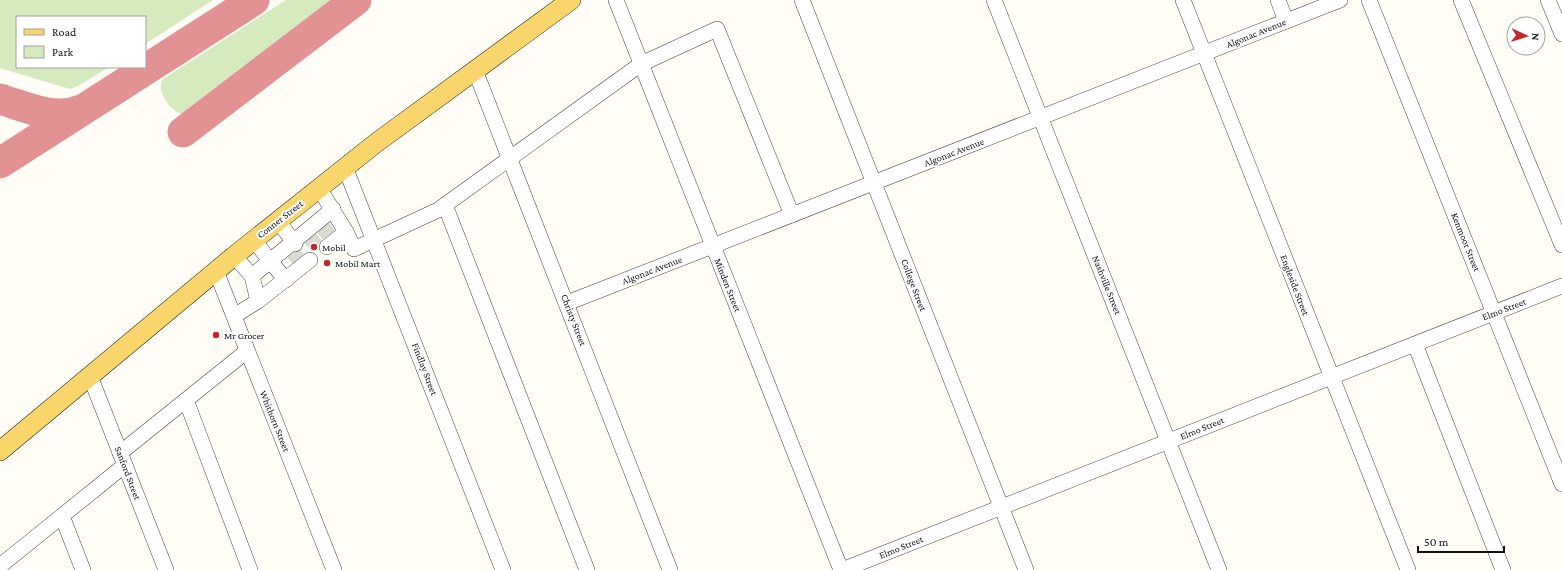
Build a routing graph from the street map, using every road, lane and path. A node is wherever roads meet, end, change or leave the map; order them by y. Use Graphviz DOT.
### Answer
graph roads {
  1 [pos="571,0"];
  2 [pos="616,0"];
  3 [pos="802,0"];
  4 [pos="994,0"];
  5 [pos="1183,0"];
  6 [pos="1278,0"];
  7 [pos="1340,0"];
  8 [pos="1369,0"];
  9 [pos="1461,0"];
  10 [pos="1548,0"];
  11 [pos="1286,21"];
  12 [pos="1562,34"];
  13 [pos="1204,54"];
  14 [pos="641,64"];
  15 [pos="475,70"];
  16 [pos="1040,118"];
  17 [pos="510,158"];
  18 [pos="346,167"];
  19 [pos="874,183"];
  20 [pos="319,188"];
  21 [pos="359,202"];
  22 [pos="445,205"];
  23 [pos="335,213"];
  24 [pos="792,215"];
  25 [pos="278,221"];
  26 [pos="346,232"];
  27 [pos="374,239"];
  28 [pos="254,240"];
  29 [pos="330,242"];
  30 [pos="291,245"];
  31 [pos="1562,245"];
  32 [pos="712,246"];
  33 [pos="234,256"];
  34 [pos="308,260"];
  35 [pos="270,261"];
  36 [pos="216,271"];
  37 [pos="252,276"];
  38 [pos="286,280"];
  39 [pos="1562,286"];
  40 [pos="258,301"];
  41 [pos="567,303"];
  42 [pos="1494,313"];
  43 [pos="234,316"];
  44 [pos="1415,344"];
  45 [pos="247,351"];
  46 [pos="90,376"];
  47 [pos="1332,377"];
  48 [pos="186,400"];
  49 [pos="1168,442"];
  50 [pos="0,451"];
  51 [pos="122,459"];
  52 [pos="1562,484"];
  53 [pos="1002,507"];
  54 [pos="62,516"];
  55 [pos="0,568"];
  56 [pos="83,570"];
  57 [pos="166,570"];
  58 [pos="250,570"];
  59 [pos="334,570"];
  60 [pos="504,570"];
  61 [pos="587,570"];
  62 [pos="670,570"];
  63 [pos="841,570"];
  64 [pos="1026,570"];
  65 [pos="1219,570"];
  66 [pos="1408,570"];
  67 [pos="1503,570"];
  1 -- 15 [label="main road, Conner Street"];
  2 -- 14 [label="street, Minden Street"];
  3 -- 19 [label="street, College Street"];
  4 -- 16 [label="street, Nashville Street"];
  5 -- 13 [label="street, Engleside Street"];
  6 -- 11 [label="street"];
  7 -- 11 [label="street, Algonac Avenue"];
  8 -- 42 [label="street, Kenmoor Street"];
  9 -- 31 [label="street"];
  10 -- 12 [label="street"];
  11 -- 13 [label="street, Algonac Avenue"];
  13 -- 16 [label="street, Algonac Avenue"];
  13 -- 47 [label="street, Engleside Street"];
  14 -- 17 [label="street"];
  14 -- 24 [label="street"];
  14 -- 32 [label="street, Minden Street"];
  15 -- 17 [label="street, Christy Street"];
  15 -- 18 [label="main road, Conner Street"];
  16 -- 19 [label="street, Algonac Avenue"];
  16 -- 49 [label="street, Nashville Street"];
  17 -- 22 [label="street"];
  17 -- 41 [label="street, Christy Street"];
  18 -- 20 [label="main road, Conner Street"];
  18 -- 21 [label="street, Findlay Street"];
  19 -- 24 [label="street, Algonac Avenue"];
  19 -- 53 [label="street, College Street"];
  20 -- 23 [label="street"];
  20 -- 25 [label="main road, Conner Street"];
  21 -- 23 [label="street"];
  21 -- 27 [label="street, Findlay Street"];
  22 -- 27 [label="street"];
  22 -- 61 [label="street"];
  23 -- 26 [label="street"];
  23 -- 30 [label="street"];
  24 -- 32 [label="street, Algonac Avenue"];
  25 -- 28 [label="main road, Conner Street"];
  25 -- 30 [label="street"];
  26 -- 27 [label="street"];
  26 -- 29 [label="street"];
  27 -- 60 [label="street, Findlay Street"];
  28 -- 33 [label="main road, Conner Street"];
  28 -- 35 [label="street"];
  30 -- 35 [label="street"];
  32 -- 41 [label="street, Algonac Avenue"];
  32 -- 63 [label="street, Minden Street"];
  33 -- 36 [label="main road, Conner Street"];
  33 -- 37 [label="street"];
  34 -- 38 [label="street"];
  35 -- 37 [label="street"];
  35 -- 38 [label="street"];
  36 -- 43 [label="street, Whithorn Street"];
  36 -- 46 [label="main road, Conner Street"];
  37 -- 40 [label="street"];
  38 -- 40 [label="street"];
  39 -- 42 [label="street, Elmo Street"];
  40 -- 43 [label="street"];
  41 -- 62 [label="street, Christy Street"];
  42 -- 44 [label="street, Elmo Street"];
  42 -- 52 [label="street, Kenmoor Street"];
  43 -- 45 [label="street, Whithorn Street"];
  44 -- 47 [label="street, Elmo Street"];
  44 -- 67 [label="street"];
  45 -- 48 [label="street"];
  45 -- 59 [label="street, Whithorn Street"];
  46 -- 50 [label="main road, Conner Street"];
  46 -- 51 [label="street, Sanford Street"];
  47 -- 49 [label="street, Elmo Street"];
  47 -- 66 [label="street, Engleside Street"];
  48 -- 51 [label="street"];
  48 -- 58 [label="street"];
  49 -- 53 [label="street, Elmo Street"];
  49 -- 65 [label="street, Nashville Street"];
  51 -- 54 [label="street"];
  51 -- 57 [label="street, Sanford Street"];
  53 -- 63 [label="street, Elmo Street"];
  53 -- 64 [label="street, College Street"];
  54 -- 55 [label="street"];
  54 -- 56 [label="street"];
}
